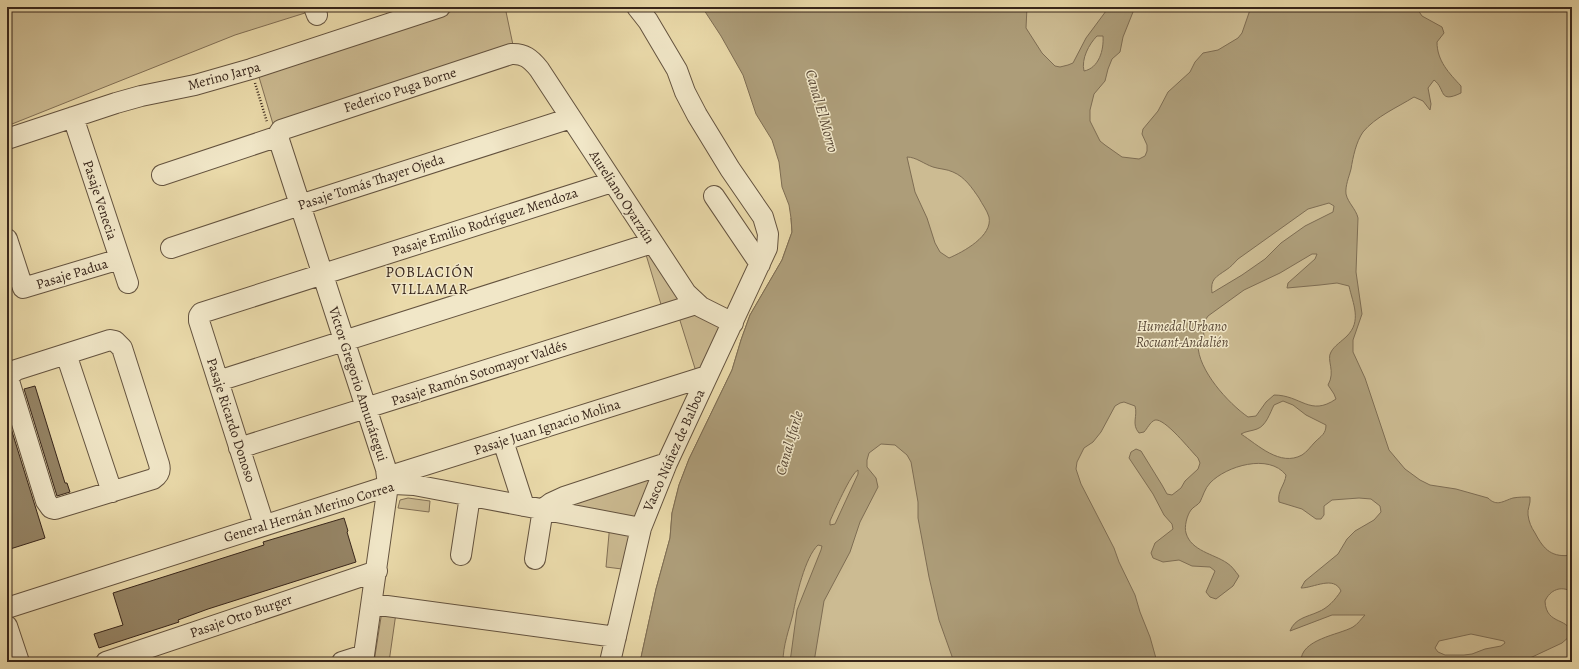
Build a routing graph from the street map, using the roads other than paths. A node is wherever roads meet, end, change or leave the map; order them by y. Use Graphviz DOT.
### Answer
graph roads {
  1 [pos="440,7"];
  2 [pos="637,7"];
  3 [pos="526,56"];
  4 [pos="73,117"];
  5 [pos="571,118"];
  6 [pos="275,137"];
  7 [pos="7,139"];
  8 [pos="162,174"];
  9 [pos="612,182"];
  10 [pos="714,196"];
  11 [pos="300,205"];
  12 [pos="7,239"];
  13 [pos="652,243"];
  14 [pos="172,248"];
  15 [pos="763,256"];
  16 [pos="120,259"];
  17 [pos="322,274"];
  18 [pos="128,283"];
  19 [pos="696,304"];
  20 [pos="199,316"];
  21 [pos="733,323"];
  22 [pos="344,341"];
  23 [pos="66,354"];
  24 [pos="707,376"];
  25 [pos="218,382"];
  26 [pos="10,396"];
  27 [pos="367,408"];
  28 [pos="504,440"];
  29 [pos="239,448"];
  30 [pos="667,463"];
  31 [pos="387,481"];
  32 [pos="112,492"];
  33 [pos="470,496"];
  34 [pos="524,506"];
  35 [pos="543,509"];
  36 [pos="264,525"];
  37 [pos="641,528"];
  38 [pos="461,555"];
  39 [pos="535,559"];
  40 [pos="377,571"];
  41 [pos="372,604"];
  42 [pos="7,608"];
  43 [pos="7,626"];
  44 [pos="616,637"];
  45 [pos="364,658"];
  46 [pos="19,662"];
  47 [pos="106,662"];
  48 [pos="342,662"];
  49 [pos="610,662"];
  1 -- 4 [label="street, Merino Jarpa"];
  2 -- 15 [label="street"];
  3 -- 5 [label="street, Aureliano Oyarzún"];
  3 -- 6 [label="street, Federico Puga Borne"];
  4 -- 7 [label="street, Merino Jarpa"];
  4 -- 16 [label="street, Pasaje Venecia"];
  5 -- 9 [label="street, Aureliano Oyarzún"];
  5 -- 11 [label="street, Pasaje Tomás Thayer Ojeda"];
  6 -- 8 [label="street, Federico Puga Borne"];
  6 -- 11 [label="street, Víctor Gregorio Amunátegui"];
  9 -- 13 [label="street, Aureliano Oyarzún"];
  9 -- 17 [label="street, Pasaje Emilio Rodríguez Mendoza"];
  10 -- 15 [label="street"];
  11 -- 14 [label="street, Pasaje Tomás Thayer Ojeda"];
  11 -- 17 [label="street, Víctor Gregorio Amunátegui"];
  12 -- 16 [label="street, Pasaje Padua"];
  13 -- 19 [label="street, Aureliano Oyarzún"];
  13 -- 22 [label="street"];
  15 -- 21 [label="street, Vasco Núñez de Balboa"];
  16 -- 18 [label="street, Pasaje Venecia"];
  17 -- 20 [label="street, Pasaje Emilio Rodríguez Mendoza"];
  17 -- 22 [label="street, Víctor Gregorio Amunátegui"];
  19 -- 21 [label="street, Aureliano Oyarzún"];
  19 -- 27 [label="street, Pasaje Ramón Sotomayor Valdés"];
  20 -- 25 [label="street, Pasaje Ricardo Donoso"];
  21 -- 24 [label="street, Vasco Núñez de Balboa"];
  22 -- 25 [label="street"];
  22 -- 27 [label="street, Víctor Gregorio Amunátegui"];
  23 -- 26 [label="street"];
  23 -- 32 [label="street"];
  23 -- 32 [label="street"];
  24 -- 28 [label="street, Pasaje Juan Ignacio Molina"];
  24 -- 30 [label="street, Vasco Núñez de Balboa"];
  25 -- 29 [label="street, Pasaje Ricardo Donoso"];
  26 -- 32 [label="street"];
  27 -- 29 [label="street, Pasaje Ramón Sotomayor Valdés"];
  27 -- 31 [label="street, Víctor Gregorio Amunátegui"];
  28 -- 31 [label="street, Pasaje Juan Ignacio Molina"];
  28 -- 34 [label="street"];
  29 -- 36 [label="street, Pasaje Ricardo Donoso"];
  30 -- 35 [label="street"];
  30 -- 37 [label="street, Vasco Núñez de Balboa"];
  31 -- 33 [label="street, General Hernán Merino Correa"];
  31 -- 36 [label="street, General Hernán Merino Correa"];
  31 -- 40 [label="street, Víctor Gregorio Amunátegui"];
  33 -- 34 [label="street, General Hernán Merino Correa"];
  33 -- 38 [label="street"];
  34 -- 35 [label="street, General Hernán Merino Correa"];
  35 -- 37 [label="street, General Hernán Merino Correa"];
  35 -- 39 [label="street"];
  36 -- 42 [label="street, General Hernán Merino Correa"];
  37 -- 44 [label="street, Vasco Núñez de Balboa"];
  40 -- 41 [label="street, Víctor Gregorio Amunátegui"];
  40 -- 47 [label="street, Pasaje Otto Burger"];
  41 -- 44 [label="street"];
  41 -- 45 [label="street, Víctor Gregorio Amunátegui"];
  43 -- 46 [label="street"];
  44 -- 49 [label="street, Vasco Núñez de Balboa"];
  45 -- 48 [label="street"];
}
